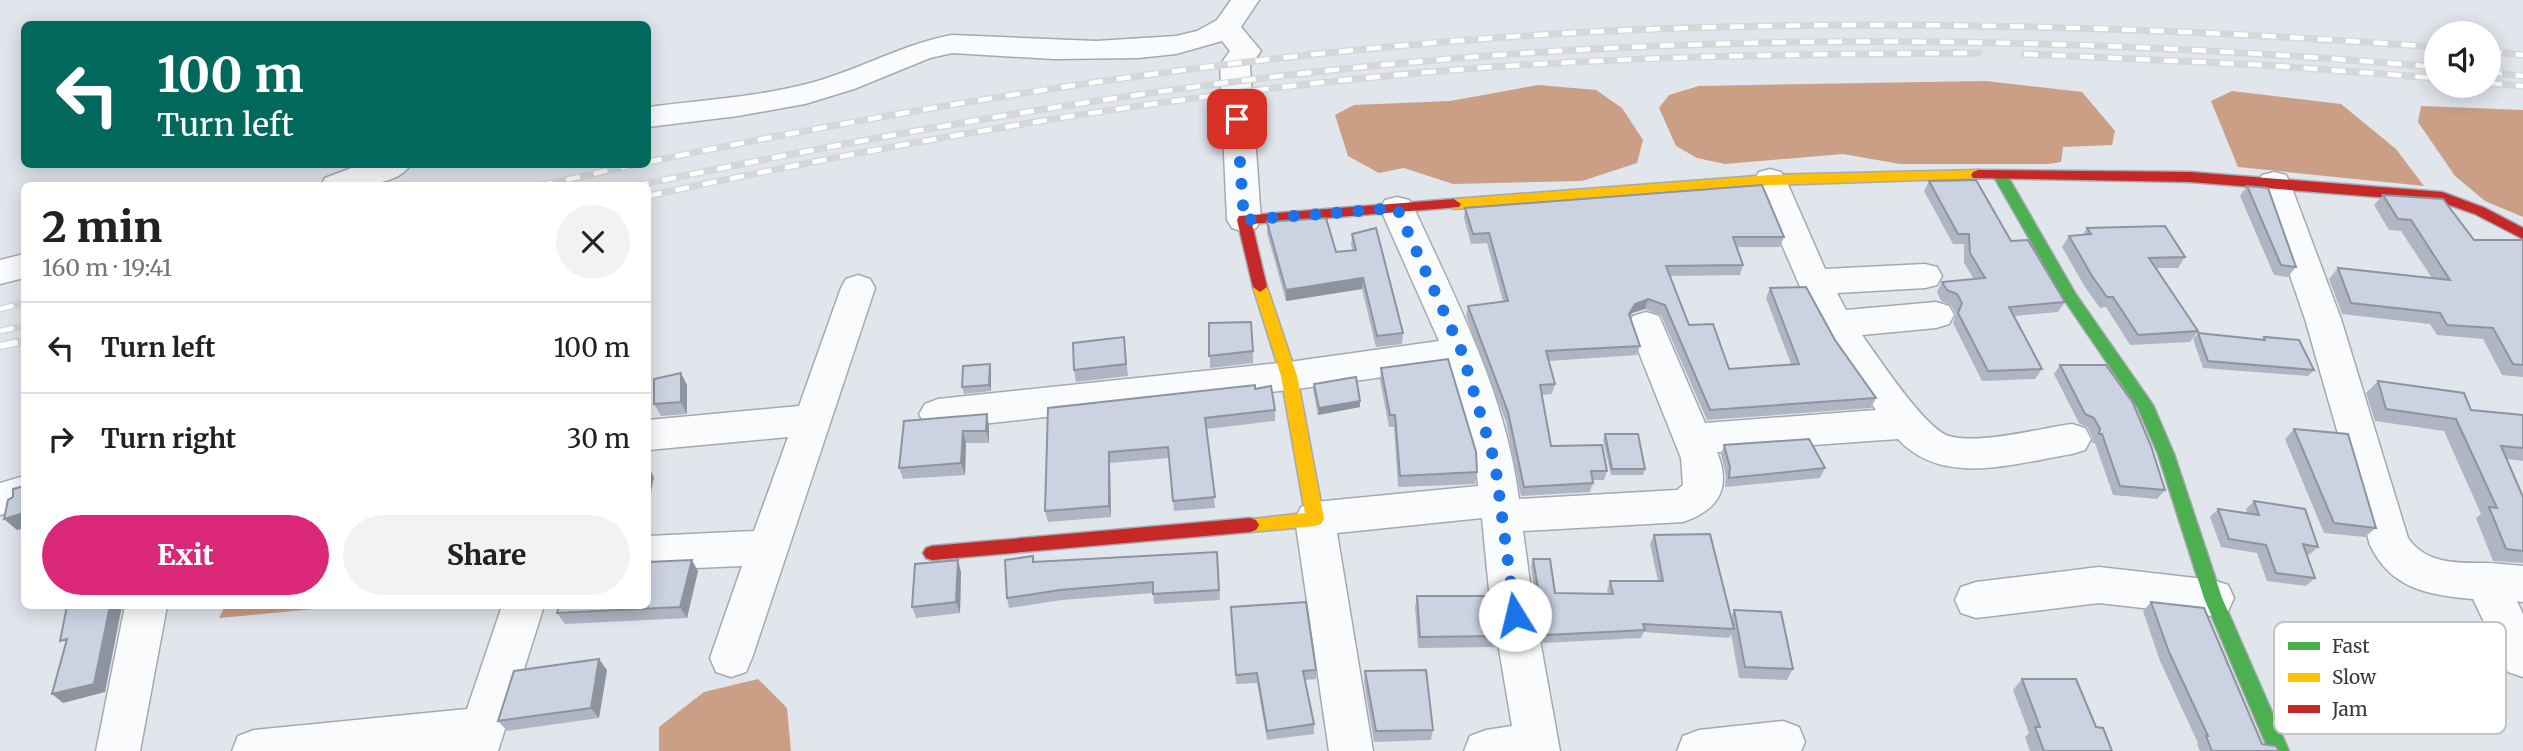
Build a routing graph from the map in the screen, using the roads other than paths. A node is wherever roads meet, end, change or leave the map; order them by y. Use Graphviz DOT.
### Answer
graph roads {
  1 [pos="1245,0"];
  2 [pos="1226,28"];
  3 [pos="651,117"];
  4 [pos="385,168"];
  5 [pos="2000,175"];
  6 [pos="1770,180"];
  7 [pos="348,182"];
  8 [pos="2274,183"];
  9 [pos="1397,208"];
  10 [pos="1244,220"];
  11 [pos="2523,234"];
  12 [pos="21,268"];
  13 [pos="0,272"];
  14 [pos="1925,276"];
  15 [pos="1815,282"];
  16 [pos="858,288"];
  17 [pos="1936,314"];
  18 [pos="1837,324"];
  19 [pos="1646,325"];
  20 [pos="1462,352"];
  21 [pos="1289,376"];
  22 [pos="938,414"];
  23 [pos="812,420"];
  24 [pos="1907,423"];
  25 [pos="651,435"];
  26 [pos="1692,439"];
  27 [pos="2072,439"];
  28 [pos="21,493"];
  29 [pos="0,499"];
  30 [pos="1501,508"];
  31 [pos="1315,519"];
  32 [pos="767,548"];
  33 [pos="932,553"];
  34 [pos="651,554"];
  35 [pos="2504,582"];
  36 [pos="2213,598"];
  37 [pos="1976,600"];
  38 [pos="145,609"];
  39 [pos="522,609"];
  40 [pos="730,658"];
  41 [pos="2523,658"];
  42 [pos="479,739"];
  43 [pos="1783,742"];
  44 [pos="1537,748"];
  45 [pos="118,751"];
  46 [pos="254,751"];
  47 [pos="1351,751"];
  48 [pos="1486,751"];
  49 [pos="1699,751"];
  50 [pos="2279,751"];
  1 -- 2 [label="street"];
  2 -- 3 [label="street"];
  2 -- 10 [label="street"];
  4 -- 7 [label="street"];
  5 -- 6 [label="street"];
  5 -- 8 [label="street"];
  5 -- 36 [label="street"];
  6 -- 9 [label="street"];
  6 -- 15 [label="street"];
  8 -- 11 [label="street"];
  8 -- 35 [label="street"];
  9 -- 10 [label="street"];
  9 -- 20 [label="street"];
  10 -- 21 [label="street"];
  12 -- 13 [label="street"];
  14 -- 15 [label="street"];
  15 -- 18 [label="street"];
  16 -- 23 [label="street"];
  17 -- 18 [label="street"];
  18 -- 24 [label="street"];
  19 -- 26 [label="street"];
  20 -- 21 [label="street"];
  20 -- 30 [label="street"];
  21 -- 22 [label="street"];
  21 -- 31 [label="street"];
  23 -- 25 [label="street"];
  23 -- 32 [label="street"];
  24 -- 26 [label="street"];
  24 -- 27 [label="street"];
  26 -- 30 [label="street"];
  28 -- 29 [label="street"];
  30 -- 31 [label="street"];
  30 -- 44 [label="street"];
  31 -- 33 [label="street"];
  31 -- 47 [label="street"];
  32 -- 34 [label="street"];
  32 -- 40 [label="street"];
  35 -- 41 [label="street"];
  36 -- 37 [label="street"];
  36 -- 50 [label="street"];
  38 -- 45 [label="street"];
  39 -- 42 [label="street"];
  42 -- 46 [label="street"];
  43 -- 49 [label="street"];
  44 -- 48 [label="street"];
}
